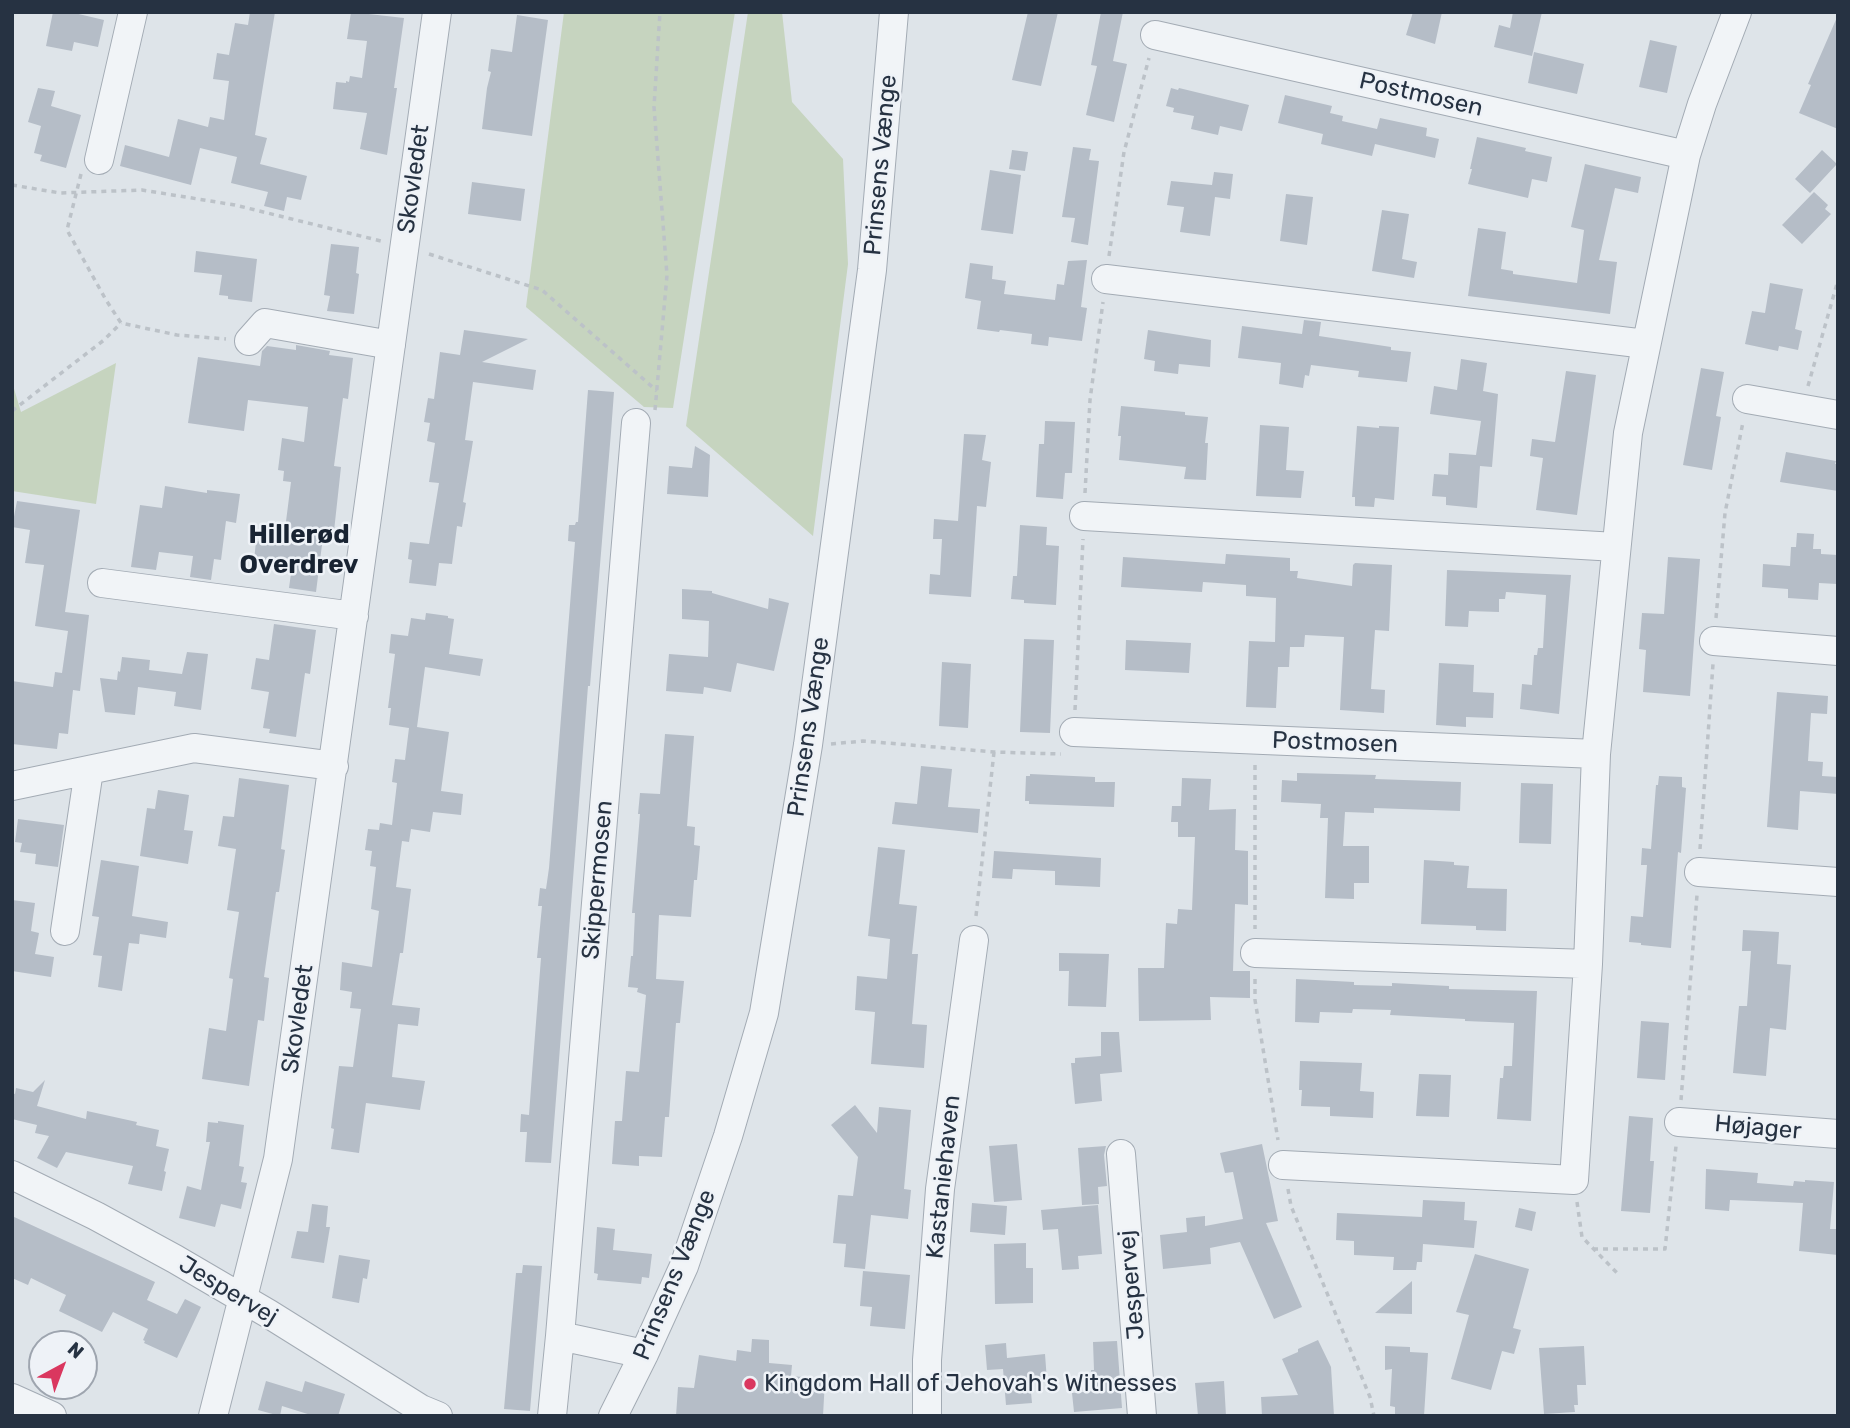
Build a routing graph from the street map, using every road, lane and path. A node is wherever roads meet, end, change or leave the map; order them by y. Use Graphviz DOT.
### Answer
graph roads {
  1 [pos="133,12"];
  2 [pos="437,12"];
  3 [pos="660,12"];
  4 [pos="894,12"];
  5 [pos="1737,12"];
  6 [pos="1155,35"];
  7 [pos="1686,155"];
  8 [pos="99,160"];
  9 [pos="12,185"];
  10 [pos="75,192"];
  11 [pos="404,247"];
  12 [pos="1106,279"];
  13 [pos="1838,280"];
  14 [pos="121,323"];
  15 [pos="249,341"];
  16 [pos="1646,344"];
  17 [pos="391,345"];
  18 [pos="1747,399"];
  19 [pos="1802,409"];
  20 [pos="12,411"];
  21 [pos="1838,415"];
  22 [pos="636,423"];
  23 [pos="1084,516"];
  24 [pos="1616,547"];
  25 [pos="102,583"];
  26 [pos="354,616"];
  27 [pos="1714,641"];
  28 [pos="1838,651"];
  29 [pos="1074,732"];
  30 [pos="1255,739"];
  31 [pos="808,745"];
  32 [pos="994,751"];
  33 [pos="1596,754"];
  34 [pos="334,765"];
  35 [pos="89,770"];
  36 [pos="12,786"];
  37 [pos="1699,872"];
  38 [pos="1838,882"];
  39 [pos="65,931"];
  40 [pos="974,940"];
  41 [pos="1255,953"];
  42 [pos="1588,964"];
  43 [pos="1679,1122"];
  44 [pos="1838,1134"];
  45 [pos="1121,1154"];
  46 [pos="1283,1165"];
  47 [pos="12,1175"];
  48 [pos="1574,1180"];
  49 [pos="1620,1276"];
  50 [pos="243,1299"];
  51 [pos="560,1336"];
  52 [pos="644,1354"];
  53 [pos="12,1398"];
  54 [pos="52,1416"];
  55 [pos="213,1416"];
  56 [pos="438,1416"];
  57 [pos="552,1416"];
  58 [pos="613,1416"];
  59 [pos="927,1416"];
  60 [pos="1142,1416"];
  61 [pos="1374,1416"];
  1 -- 8 [label="street"];
  2 -- 11 [label="street, Skovledet"];
  3 -- 11 [label="path"];
  4 -- 31 [label="street, Prinsens Vænge"];
  5 -- 7 [label="street"];
  6 -- 7 [label="street, Postmosen"];
  6 -- 12 [label="path"];
  7 -- 16 [label="street"];
  9 -- 10 [label="path"];
  10 -- 11 [label="path"];
  10 -- 14 [label="path"];
  11 -- 17 [label="street, Skovledet"];
  12 -- 16 [label="street"];
  12 -- 23 [label="path"];
  13 -- 19 [label="path"];
  14 -- 15 [label="path"];
  14 -- 20 [label="path"];
  15 -- 17 [label="street"];
  16 -- 24 [label="street"];
  17 -- 26 [label="street, Skovledet"];
  18 -- 19 [label="street"];
  19 -- 21 [label="street"];
  22 -- 51 [label="street, Skippermosen"];
  23 -- 24 [label="street"];
  23 -- 29 [label="path"];
  24 -- 33 [label="street"];
  25 -- 26 [label="street"];
  26 -- 34 [label="street, Skovledet"];
  27 -- 28 [label="street"];
  29 -- 30 [label="street, Postmosen"];
  29 -- 32 [label="path"];
  30 -- 33 [label="street, Postmosen"];
  30 -- 41 [label="path"];
  31 -- 32 [label="path"];
  31 -- 52 [label="street, Prinsens Vænge"];
  32 -- 40 [label="path"];
  33 -- 42 [label="street"];
  34 -- 35 [label="street"];
  34 -- 50 [label="street, Skovledet"];
  35 -- 36 [label="street"];
  35 -- 39 [label="street"];
  37 -- 38 [label="street"];
  40 -- 59 [label="street, Kastaniehaven"];
  41 -- 42 [label="street"];
  41 -- 46 [label="path"];
  42 -- 48 [label="street"];
  43 -- 44 [label="street, Højager"];
  45 -- 60 [label="street, Jespervej"];
  46 -- 48 [label="street"];
  46 -- 61 [label="path"];
  47 -- 50 [label="street, Jespervej"];
  48 -- 49 [label="path"];
  50 -- 55 [label="street, Skovledet"];
  50 -- 56 [label="street, Jespervej"];
  51 -- 52 [label="street"];
  51 -- 57 [label="street, Skippermosen"];
  52 -- 58 [label="street, Prinsens Vænge"];
  53 -- 54 [label="street"];
}
